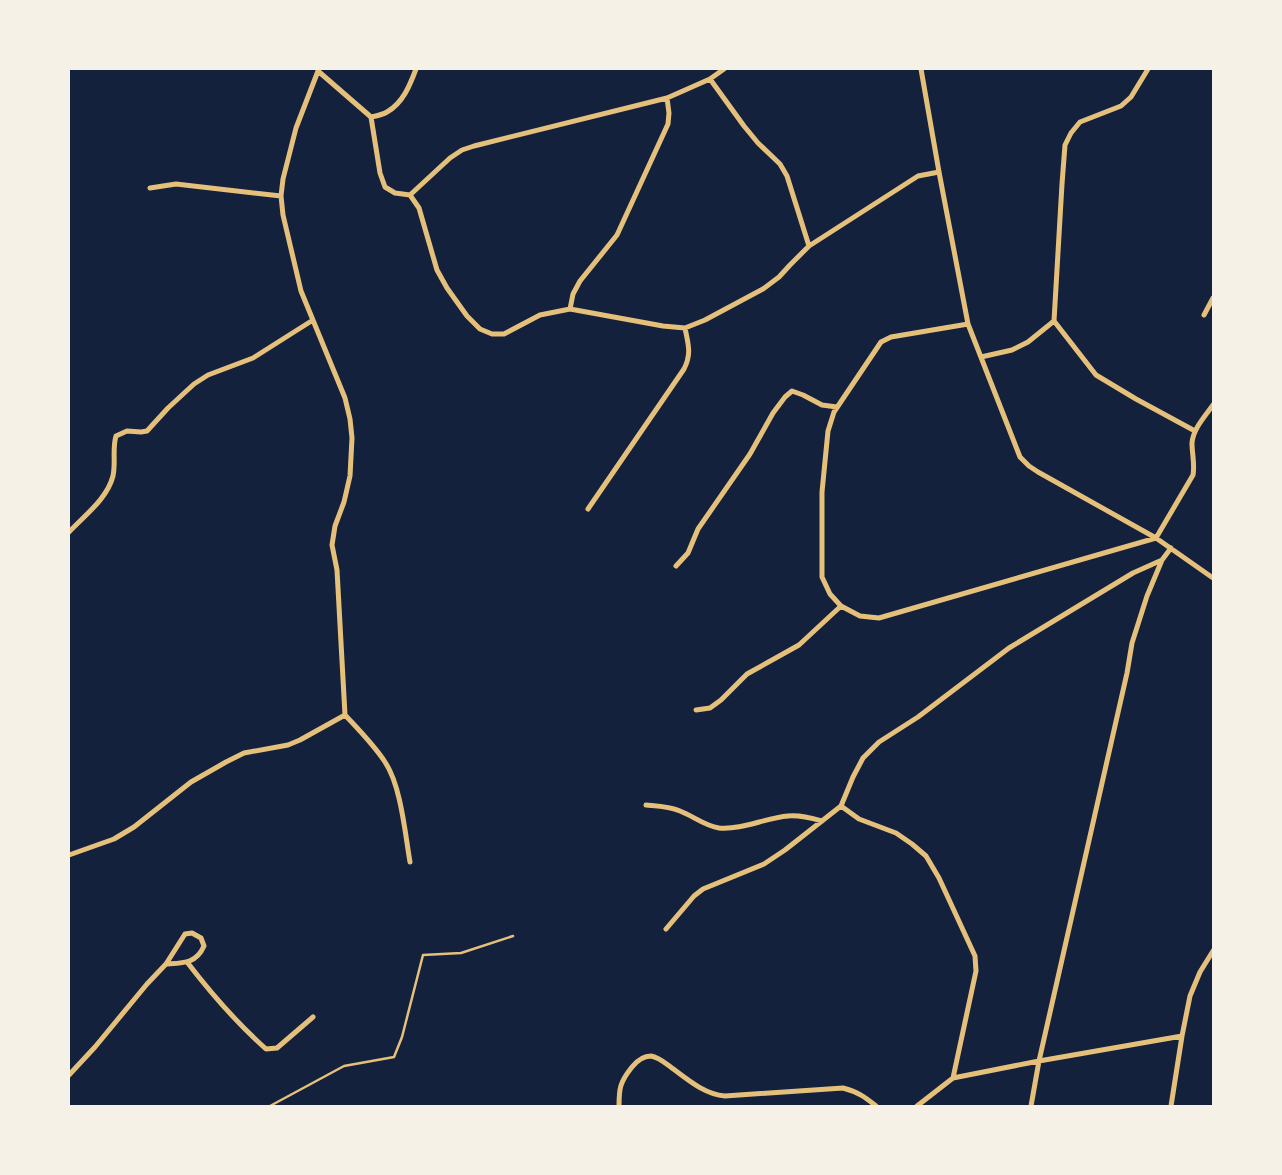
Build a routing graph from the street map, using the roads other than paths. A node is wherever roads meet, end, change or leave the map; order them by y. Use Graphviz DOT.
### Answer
graph roads {
  1 [pos="416,69"];
  2 [pos="724,69"];
  3 [pos="921,69"];
  4 [pos="1148,69"];
  5 [pos="318,70"];
  6 [pos="710,79"];
  7 [pos="667,98"];
  8 [pos="371,117"];
  9 [pos="939,172"];
  10 [pos="150,188"];
  11 [pos="281,196"];
  12 [pos="410,196"];
  13 [pos="809,246"];
  14 [pos="1213,298"];
  15 [pos="570,309"];
  16 [pos="1204,315"];
  17 [pos="313,320"];
  18 [pos="1054,322"];
  19 [pos="968,324"];
  20 [pos="685,328"];
  21 [pos="981,357"];
  22 [pos="1213,405"];
  23 [pos="837,408"];
  24 [pos="1195,431"];
  25 [pos="588,509"];
  26 [pos="69,532"];
  27 [pos="1156,538"];
  28 [pos="1171,548"];
  29 [pos="1162,560"];
  30 [pos="676,566"];
  31 [pos="1213,578"];
  32 [pos="841,606"];
  33 [pos="696,710"];
  34 [pos="345,715"];
  35 [pos="646,805"];
  36 [pos="841,806"];
  37 [pos="822,821"];
  38 [pos="69,855"];
  39 [pos="410,862"];
  40 [pos="666,929"];
  41 [pos="1213,951"];
  42 [pos="187,962"];
  43 [pos="166,964"];
  44 [pos="313,1017"];
  45 [pos="1182,1036"];
  46 [pos="1039,1061"];
  47 [pos="69,1075"];
  48 [pos="953,1078"];
  49 [pos="618,1106"];
  50 [pos="876,1106"];
  51 [pos="917,1106"];
  52 [pos="1031,1106"];
  53 [pos="1171,1106"];
  1 -- 8 [label="street"];
  2 -- 6 [label="street"];
  3 -- 9 [label="street"];
  4 -- 18 [label="street"];
  5 -- 8 [label="street"];
  5 -- 11 [label="street"];
  6 -- 7 [label="street"];
  6 -- 13 [label="street"];
  7 -- 12 [label="street"];
  7 -- 15 [label="street"];
  8 -- 12 [label="street"];
  9 -- 13 [label="street"];
  9 -- 19 [label="street"];
  10 -- 11 [label="street"];
  11 -- 17 [label="street"];
  12 -- 15 [label="street"];
  13 -- 20 [label="street"];
  14 -- 16 [label="street"];
  15 -- 20 [label="street"];
  17 -- 26 [label="street"];
  17 -- 34 [label="street"];
  18 -- 21 [label="street"];
  18 -- 24 [label="street"];
  19 -- 21 [label="street"];
  19 -- 23 [label="street"];
  20 -- 25 [label="street"];
  21 -- 27 [label="street"];
  22 -- 24 [label="street"];
  23 -- 30 [label="street"];
  23 -- 32 [label="street"];
  24 -- 27 [label="street"];
  27 -- 28 [label="street"];
  27 -- 32 [label="street"];
  28 -- 29 [label="street"];
  28 -- 31 [label="street"];
  29 -- 36 [label="street"];
  29 -- 46 [label="street"];
  32 -- 33 [label="street"];
  34 -- 38 [label="street"];
  34 -- 39 [label="street"];
  35 -- 37 [label="street"];
  36 -- 37 [label="street"];
  36 -- 48 [label="street"];
  37 -- 40 [label="street"];
  41 -- 45 [label="street"];
  42 -- 43 [label="street"];
  42 -- 43 [label="street"];
  42 -- 44 [label="street"];
  43 -- 47 [label="street"];
  45 -- 46 [label="street"];
  45 -- 53 [label="street"];
  46 -- 48 [label="street"];
  46 -- 52 [label="street"];
  48 -- 51 [label="street"];
  49 -- 50 [label="street"];
}
